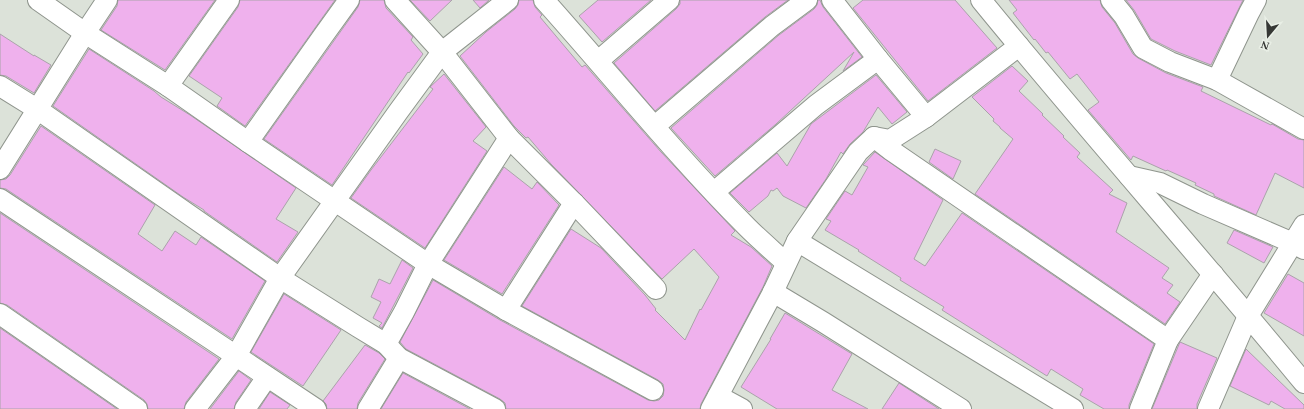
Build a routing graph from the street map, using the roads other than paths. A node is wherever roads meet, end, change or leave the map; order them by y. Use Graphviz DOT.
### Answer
graph roads {
  1 [pos="38,0"];
  2 [pos="107,0"];
  3 [pos="229,0"];
  4 [pos="349,0"];
  5 [pos="395,0"];
  6 [pos="508,0"];
  7 [pos="544,0"];
  8 [pos="669,0"];
  9 [pos="807,0"];
  10 [pos="832,0"];
  11 [pos="981,0"];
  12 [pos="1111,0"];
  13 [pos="1256,0"];
  14 [pos="1128,8"];
  15 [pos="85,33"];
  16 [pos="1019,46"];
  17 [pos="442,52"];
  18 [pos="878,59"];
  19 [pos="598,61"];
  20 [pos="1217,80"];
  21 [pos="0,86"];
  22 [pos="168,86"];
  23 [pos="37,109"];
  24 [pos="926,117"];
  25 [pos="655,126"];
  26 [pos="1304,129"];
  27 [pos="874,137"];
  28 [pos="509,138"];
  29 [pos="248,142"];
  30 [pos="0,169"];
  31 [pos="1154,190"];
  32 [pos="714,192"];
  33 [pos="0,199"];
  34 [pos="335,202"];
  35 [pos="574,203"];
  36 [pos="1304,225"];
  37 [pos="797,240"];
  38 [pos="1299,246"];
  39 [pos="786,263"];
  40 [pos="428,264"];
  41 [pos="1213,274"];
  42 [pos="280,278"];
  43 [pos="656,289"];
  44 [pos="773,292"];
  45 [pos="506,310"];
  46 [pos="0,314"];
  47 [pos="1248,316"];
  48 [pos="1168,340"];
  49 [pos="393,351"];
  50 [pos="236,356"];
  51 [pos="267,377"];
  52 [pos="1304,383"];
  53 [pos="653,390"];
  54 [pos="715,402"];
  55 [pos="138,409"];
  56 [pos="195,409"];
  57 [pos="245,409"];
  58 [pos="316,409"];
  59 [pos="368,409"];
  60 [pos="495,409"];
  61 [pos="742,409"];
  62 [pos="962,409"];
  63 [pos="1073,409"];
  64 [pos="1140,409"];
  65 [pos="1208,409"];
  1 -- 15 [label="street"];
  2 -- 15 [label="street"];
  3 -- 22 [label="street"];
  4 -- 29 [label="street"];
  5 -- 17 [label="street"];
  6 -- 17 [label="street"];
  7 -- 19 [label="street"];
  8 -- 19 [label="street"];
  9 -- 25 [label="street"];
  10 -- 18 [label="street"];
  11 -- 16 [label="street"];
  12 -- 14 [label="street"];
  13 -- 20 [label="street"];
  14 -- 20 [label="street"];
  15 -- 22 [label="street"];
  15 -- 23 [label="street"];
  16 -- 24 [label="street"];
  16 -- 31 [label="street"];
  17 -- 28 [label="street"];
  17 -- 34 [label="street"];
  18 -- 24 [label="street"];
  18 -- 32 [label="street"];
  19 -- 25 [label="street"];
  20 -- 26 [label="street"];
  21 -- 23 [label="street"];
  22 -- 29 [label="street"];
  23 -- 30 [label="street"];
  23 -- 42 [label="street"];
  24 -- 27 [label="street"];
  25 -- 32 [label="street"];
  27 -- 37 [label="street"];
  27 -- 48 [label="street"];
  28 -- 35 [label="street"];
  28 -- 40 [label="street"];
  29 -- 34 [label="street"];
  31 -- 38 [label="street"];
  31 -- 41 [label="street"];
  32 -- 39 [label="street"];
  33 -- 50 [label="street"];
  34 -- 40 [label="street"];
  34 -- 42 [label="street"];
  35 -- 43 [label="street"];
  35 -- 45 [label="street"];
  36 -- 38 [label="street"];
  37 -- 39 [label="street"];
  37 -- 63 [label="street"];
  38 -- 47 [label="street"];
  39 -- 44 [label="street"];
  40 -- 45 [label="street"];
  40 -- 49 [label="street"];
  41 -- 47 [label="street"];
  41 -- 48 [label="street"];
  42 -- 49 [label="street"];
  42 -- 50 [label="street"];
  44 -- 54 [label="street"];
  44 -- 62 [label="street"];
  45 -- 53 [label="street"];
  46 -- 55 [label="street"];
  47 -- 52 [label="street"];
  47 -- 65 [label="street"];
  48 -- 64 [label="street"];
  49 -- 59 [label="street"];
  49 -- 60 [label="street"];
  50 -- 51 [label="street"];
  50 -- 56 [label="street"];
  51 -- 57 [label="street"];
  51 -- 58 [label="street"];
  54 -- 61 [label="street"];
}
